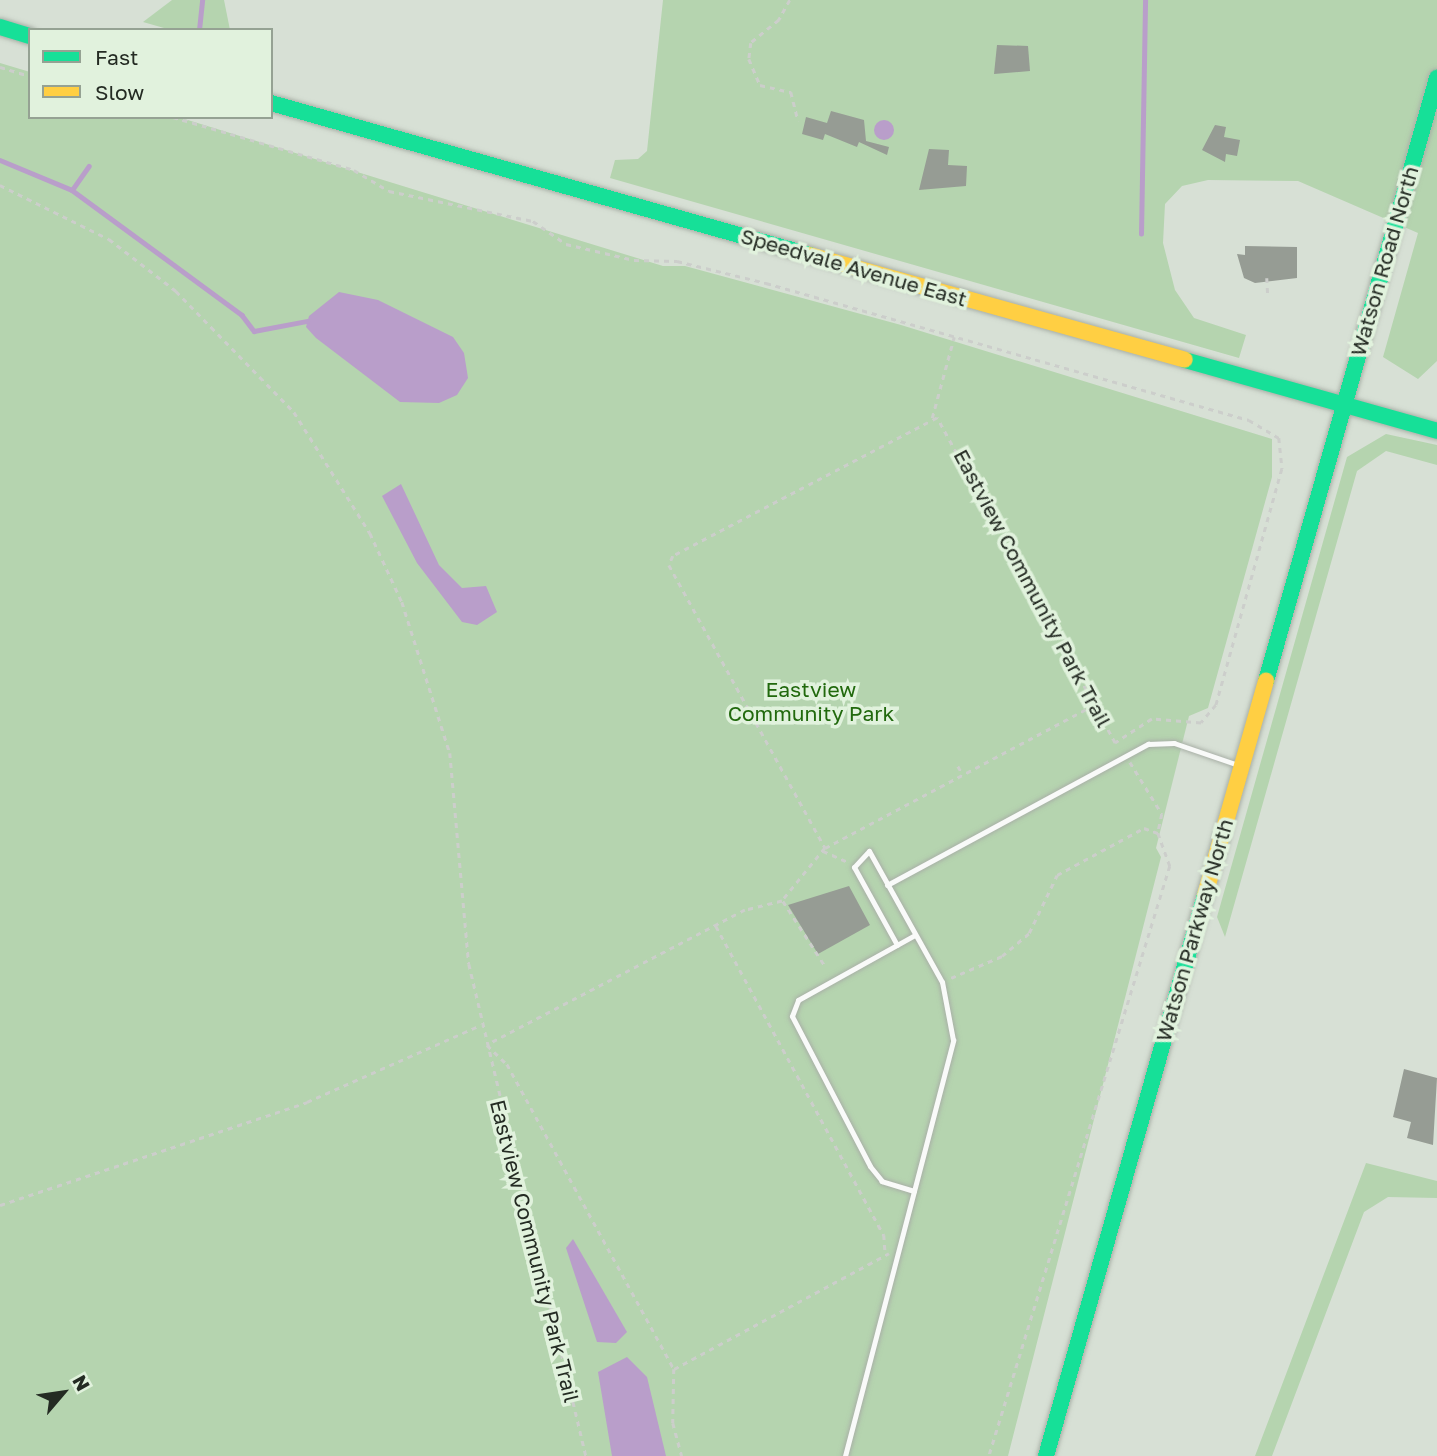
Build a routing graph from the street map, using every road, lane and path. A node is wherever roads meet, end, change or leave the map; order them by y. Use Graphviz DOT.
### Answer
graph roads {
  1 [pos="790,0"];
  2 [pos="0,27"];
  3 [pos="28,35"];
  4 [pos="0,67"];
  5 [pos="28,74"];
  6 [pos="1437,78"];
  7 [pos="273,104"];
  8 [pos="180,119"];
  9 [pos="798,121"];
  10 [pos="0,185"];
  11 [pos="1267,278"];
  12 [pos="1268,296"];
  13 [pos="954,335"];
  14 [pos="1342,404"];
  15 [pos="932,418"];
  16 [pos="1437,431"];
  17 [pos="1095,705"];
  18 [pos="1115,743"];
  19 [pos="1125,756"];
  20 [pos="958,766"];
  21 [pos="1241,766"];
  22 [pos="963,775"];
  23 [pos="1158,833"];
  24 [pos="825,849"];
  25 [pos="854,865"];
  26 [pos="887,885"];
  27 [pos="782,901"];
  28 [pos="716,925"];
  29 [pos="915,935"];
  30 [pos="897,945"];
  31 [pos="825,966"];
  32 [pos="942,982"];
  33 [pos="482,1024"];
  34 [pos="486,1045"];
  35 [pos="914,1191"];
  36 [pos="0,1205"];
  37 [pos="885,1251"];
  38 [pos="897,1255"];
  39 [pos="674,1369"];
  40 [pos="586,1456"];
  41 [pos="682,1456"];
  42 [pos="845,1456"];
  43 [pos="989,1456"];
  44 [pos="1046,1456"];
  1 -- 9 [label="path"];
  2 -- 3 [label="main road"];
  4 -- 5 [label="path"];
  6 -- 14 [label="main road, Watson Road North"];
  7 -- 14 [label="main road, Speedvale Avenue East"];
  8 -- 13 [label="path, Eastview Community Park Trail"];
  10 -- 33 [label="path, Eastview Community Park Trail"];
  11 -- 12 [label="path"];
  13 -- 15 [label="path"];
  13 -- 18 [label="path, Eastview Community Park Trail"];
  14 -- 16 [label="main road, Speedvale Avenue East"];
  14 -- 21 [label="main road, Watson Parkway North"];
  15 -- 17 [label="path, Eastview Community Park Trail"];
  15 -- 24 [label="path"];
  17 -- 18 [label="path, Eastview Community Park Trail"];
  17 -- 22 [label="path"];
  18 -- 19 [label="path"];
  19 -- 21 [label="lane"];
  19 -- 23 [label="path"];
  19 -- 26 [label="lane"];
  20 -- 22 [label="path"];
  21 -- 44 [label="main road, Watson Parkway North"];
  22 -- 24 [label="path"];
  23 -- 32 [label="path"];
  23 -- 43 [label="path"];
  24 -- 25 [label="path"];
  24 -- 27 [label="path"];
  25 -- 26 [label="lane"];
  25 -- 30 [label="lane"];
  26 -- 29 [label="lane"];
  27 -- 28 [label="path"];
  27 -- 31 [label="path"];
  28 -- 34 [label="path"];
  28 -- 37 [label="path"];
  29 -- 30 [label="lane"];
  29 -- 32 [label="lane"];
  30 -- 35 [label="lane"];
  32 -- 35 [label="lane"];
  33 -- 34 [label="path, Eastview Community Park Trail"];
  33 -- 36 [label="path"];
  34 -- 39 [label="path"];
  34 -- 40 [label="path, Eastview Community Park Trail"];
  35 -- 38 [label="lane"];
  37 -- 38 [label="path"];
  37 -- 39 [label="path"];
  38 -- 42 [label="lane"];
  39 -- 41 [label="path"];
}
